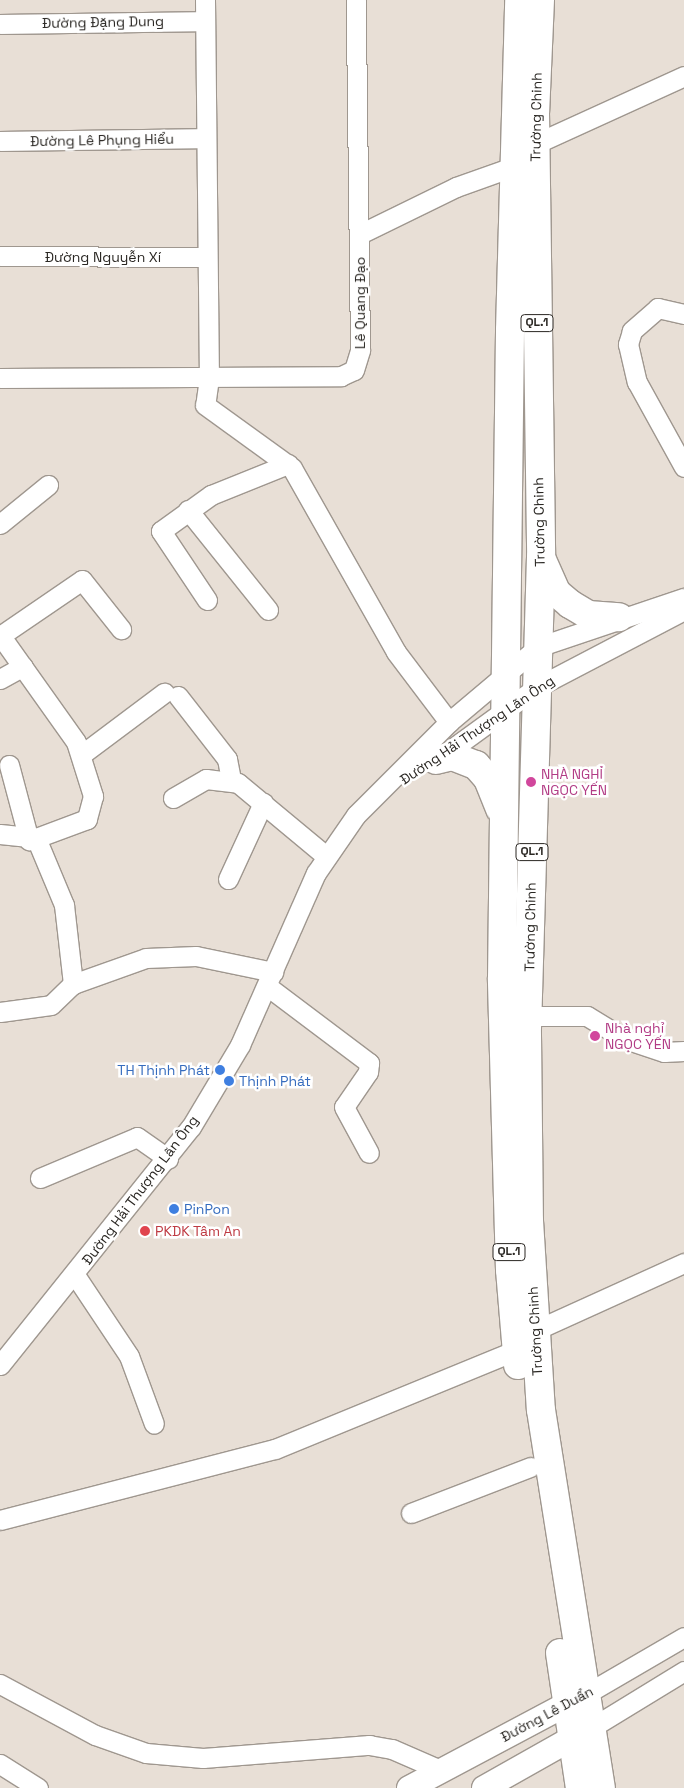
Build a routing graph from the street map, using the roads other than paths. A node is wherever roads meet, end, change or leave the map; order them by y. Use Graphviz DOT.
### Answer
graph roads {
  1 [pos="206,0"];
  2 [pos="356,0"];
  3 [pos="519,0"];
  4 [pos="540,0"];
  5 [pos="205,21"];
  6 [pos="0,24"];
  7 [pos="684,76"];
  8 [pos="205,138"];
  9 [pos="0,141"];
  10 [pos="535,144"];
  11 [pos="515,166"];
  12 [pos="360,234"];
  13 [pos="0,256"];
  14 [pos="207,257"];
  15 [pos="684,314"];
  16 [pos="0,378"];
  17 [pos="209,378"];
  18 [pos="288,464"];
  19 [pos="684,467"];
  20 [pos="48,485"];
  21 [pos="188,510"];
  22 [pos="0,524"];
  23 [pos="541,557"];
  24 [pos="684,598"];
  25 [pos="207,600"];
  26 [pos="268,610"];
  27 [pos="684,610"];
  28 [pos="619,617"];
  29 [pos="121,629"];
  30 [pos="0,636"];
  31 [pos="538,647"];
  32 [pos="23,666"];
  33 [pos="506,674"];
  34 [pos="0,679"];
  35 [pos="537,687"];
  36 [pos="506,711"];
  37 [pos="449,722"];
  38 [pos="81,755"];
  39 [pos="436,760"];
  40 [pos="9,765"];
  41 [pos="231,780"];
  42 [pos="377,796"];
  43 [pos="173,798"];
  44 [pos="263,803"];
  45 [pos="504,828"];
  46 [pos="0,834"];
  47 [pos="33,839"];
  48 [pos="326,856"];
  49 [pos="228,879"];
  50 [pos="270,979"];
  51 [pos="73,984"];
  52 [pos="0,1012"];
  53 [pos="528,1016"];
  54 [pos="684,1051"];
  55 [pos="369,1153"];
  56 [pos="168,1159"];
  57 [pos="40,1178"];
  58 [pos="684,1263"];
  59 [pos="75,1275"];
  60 [pos="525,1340"];
  61 [pos="0,1366"];
  62 [pos="154,1424"];
  63 [pos="530,1467"];
  64 [pos="411,1513"];
  65 [pos="0,1520"];
  66 [pos="684,1637"];
  67 [pos="684,1671"];
  68 [pos="0,1684"];
  69 [pos="577,1699"];
  70 [pos="582,1733"];
  71 [pos="0,1764"];
  72 [pos="440,1770"];
  73 [pos="38,1788"];
  74 [pos="409,1788"];
  75 [pos="484,1788"];
  76 [pos="580,1788"];
  77 [pos="601,1788"];
  1 -- 5 [label="street"];
  2 -- 12 [label="street, Lê Quang Đạo"];
  3 -- 11 [label="highway, Trường Chinh / QL.1"];
  4 -- 10 [label="highway, Trường Chinh / QL.1"];
  5 -- 6 [label="street, Đường Đặng Dung"];
  5 -- 8 [label="street"];
  7 -- 10 [label="street"];
  8 -- 9 [label="street, Đường Lê Phụng Hiểu"];
  8 -- 14 [label="street"];
  10 -- 23 [label="highway, Trường Chinh / QL.1"];
  11 -- 12 [label="street"];
  11 -- 33 [label="highway, Trường Chinh / QL.1"];
  12 -- 17 [label="street, Lê Quang Đạo"];
  13 -- 14 [label="street, Đường Nguyễn Xí"];
  14 -- 17 [label="street"];
  15 -- 19 [label="street"];
  16 -- 17 [label="street, Lê Quang Đạo"];
  17 -- 18 [label="street"];
  18 -- 21 [label="street"];
  18 -- 37 [label="street"];
  20 -- 22 [label="street"];
  21 -- 25 [label="street"];
  21 -- 26 [label="street"];
  23 -- 28 [label="highway"];
  23 -- 31 [label="highway, Trường Chinh / QL.1"];
  24 -- 28 [label="street, Đường Hải Thượng Lãn Ông"];
  27 -- 35 [label="street, Đường Hải Thượng Lãn Ông"];
  28 -- 31 [label="street, Đường Hải Thượng Lãn Ông"];
  29 -- 30 [label="street"];
  30 -- 32 [label="street"];
  31 -- 33 [label="street, Đường Hải Thượng Lãn Ông"];
  31 -- 35 [label="highway, Trường Chinh / QL.1"];
  32 -- 34 [label="street"];
  32 -- 38 [label="street"];
  33 -- 36 [label="highway, Trường Chinh / QL.1"];
  33 -- 37 [label="street, Đường Hải Thượng Lãn Ông"];
  35 -- 36 [label="street, Đường Hải Thượng Lãn Ông"];
  35 -- 53 [label="highway, Trường Chinh / QL.1"];
  36 -- 39 [label="street, Đường Hải Thượng Lãn Ông"];
  36 -- 45 [label="highway, Trường Chinh / QL.1"];
  37 -- 42 [label="street, Đường Hải Thượng Lãn Ông"];
  38 -- 41 [label="street"];
  38 -- 47 [label="street"];
  39 -- 42 [label="street, Đường Hải Thượng Lãn Ông"];
  39 -- 45 [label="highway"];
  40 -- 47 [label="street"];
  41 -- 43 [label="street"];
  41 -- 44 [label="street"];
  42 -- 48 [label="street, Đường Hải Thượng Lãn Ông"];
  44 -- 48 [label="street"];
  44 -- 49 [label="street"];
  45 -- 60 [label="highway, Trường Chinh / QL.1"];
  46 -- 47 [label="street"];
  47 -- 51 [label="street"];
  48 -- 50 [label="street, Đường Hải Thượng Lãn Ông"];
  50 -- 51 [label="street"];
  50 -- 55 [label="street"];
  50 -- 56 [label="street, Đường Hải Thượng Lãn Ông"];
  51 -- 52 [label="street"];
  53 -- 54 [label="street"];
  53 -- 60 [label="highway, Trường Chinh / QL.1"];
  56 -- 57 [label="street"];
  56 -- 59 [label="street, Đường Hải Thượng Lãn Ông"];
  58 -- 60 [label="street"];
  59 -- 61 [label="street, Đường Hải Thượng Lãn Ông"];
  59 -- 62 [label="street"];
  60 -- 63 [label="highway, Trường Chinh / QL.1"];
  60 -- 65 [label="street"];
  60 -- 69 [label="highway, Trường Chinh / QL.1"];
  63 -- 64 [label="street"];
  63 -- 69 [label="highway, Trường Chinh / QL.1"];
  66 -- 69 [label="street, Đường Lê Duẩn"];
  67 -- 70 [label="street"];
  68 -- 72 [label="street"];
  69 -- 70 [label="highway, Trường Chinh / QL.1"];
  69 -- 72 [label="main road, Đường Lê Duẩn"];
  70 -- 75 [label="main road"];
  70 -- 76 [label="highway, Trường Chinh / QL.1"];
  70 -- 77 [label="highway, Trường Chinh / QL.1"];
  71 -- 73 [label="street"];
  72 -- 74 [label="main road, Đường Lê Duẩn"];
}
